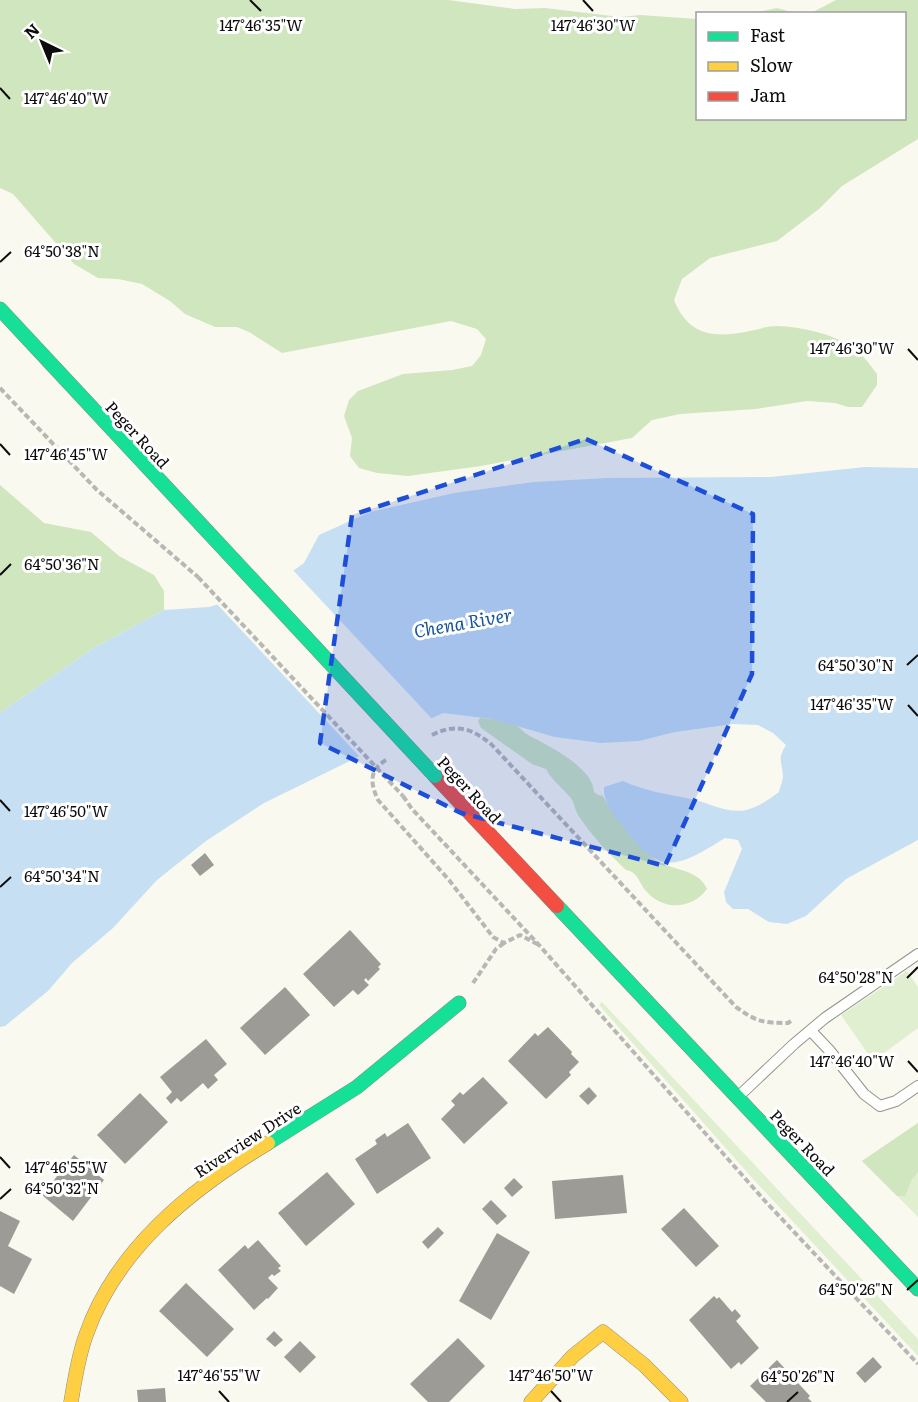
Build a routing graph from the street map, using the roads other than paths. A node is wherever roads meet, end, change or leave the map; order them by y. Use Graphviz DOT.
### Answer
graph roads {
  1 [pos="0,309"];
  2 [pos="918,954"];
  3 [pos="459,1003"];
  4 [pos="811,1031"];
  5 [pos="918,1086"];
  6 [pos="738,1097"];
  7 [pos="918,1289"];
  8 [pos="71,1402"];
  9 [pos="531,1402"];
  10 [pos="681,1402"];
  1 -- 6 [label="main road, Peger Road, bridge"];
  2 -- 4 [label="lane"];
  3 -- 8 [label="main road, Riverview Drive"];
  4 -- 5 [label="lane"];
  4 -- 6 [label="lane"];
  6 -- 7 [label="main road, Peger Road"];
  9 -- 10 [label="main road"];
}
